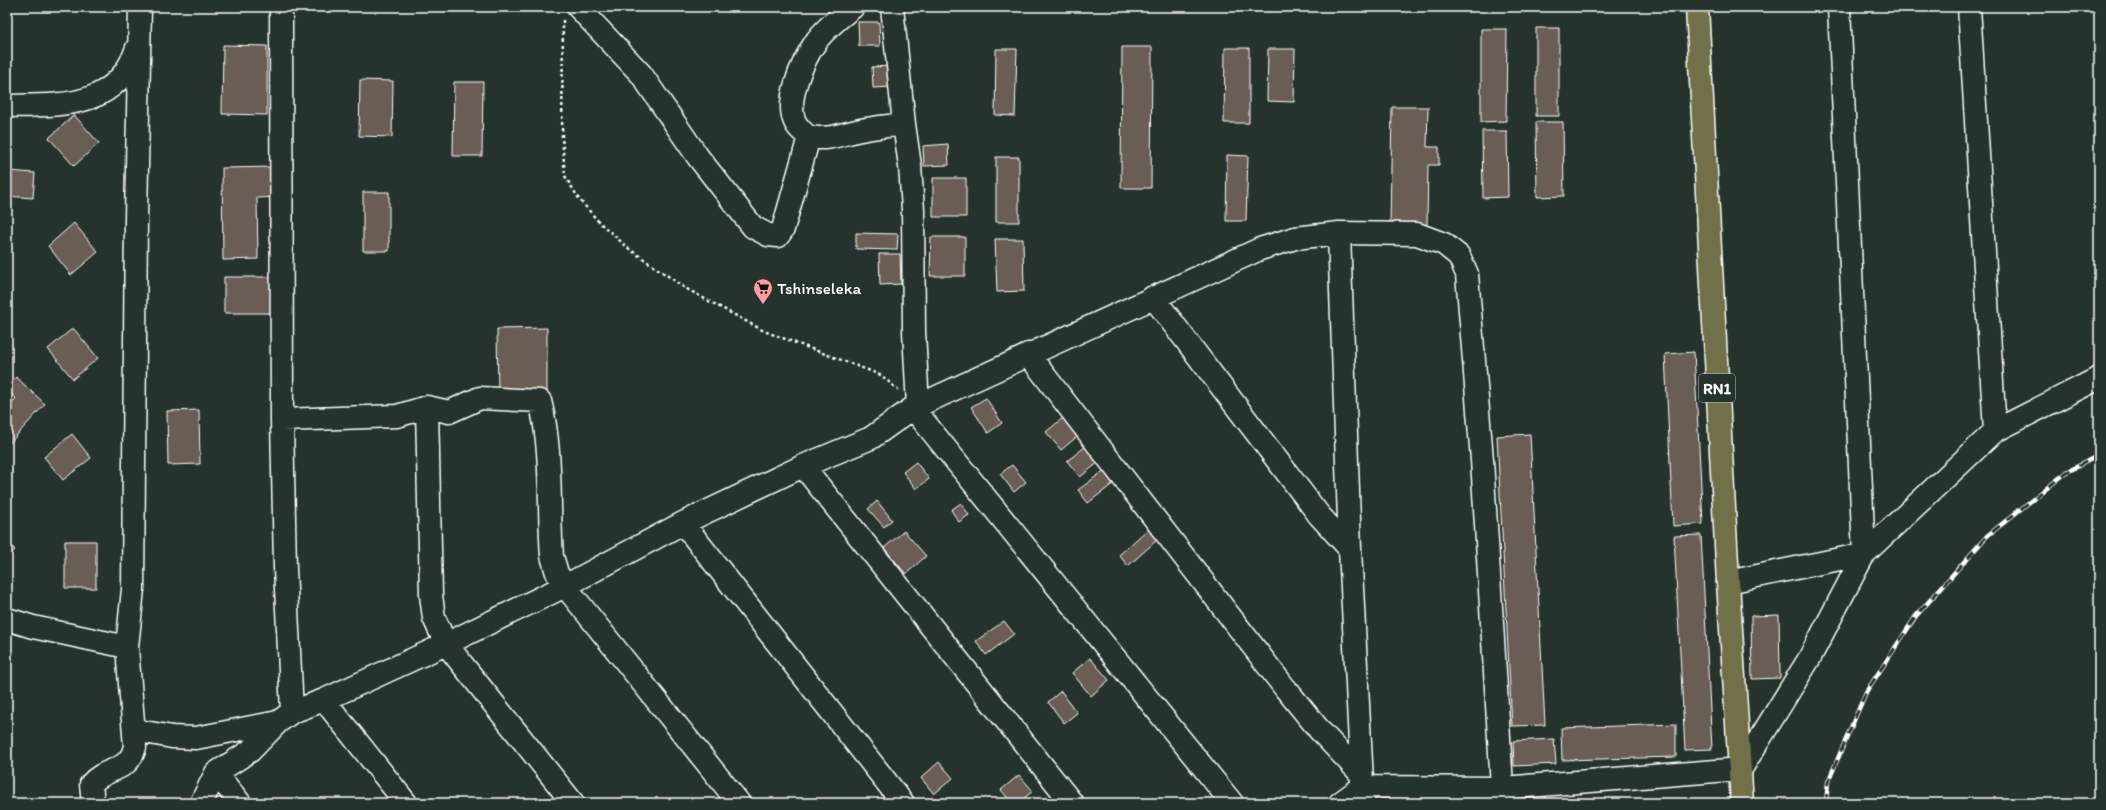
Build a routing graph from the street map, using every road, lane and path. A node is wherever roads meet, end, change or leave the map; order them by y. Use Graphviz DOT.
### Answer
graph roads {
  1 [pos="140,7"];
  2 [pos="281,7"];
  3 [pos="853,7"];
  4 [pos="892,7"];
  5 [pos="1697,7"];
  6 [pos="1839,7"];
  7 [pos="1969,7"];
  8 [pos="571,11"];
  9 [pos="140,39"];
  10 [pos="7,106"];
  11 [pos="904,124"];
  12 [pos="808,137"];
  13 [pos="1339,233"];
  14 [pos="1153,297"];
  15 [pos="1028,354"];
  16 [pos="2099,378"];
  17 [pos="427,407"];
  18 [pos="915,408"];
  19 [pos="282,420"];
  20 [pos="1995,430"];
  21 [pos="803,466"];
  22 [pos="683,523"];
  23 [pos="1350,549"];
  24 [pos="1864,554"];
  25 [pos="1728,582"];
  26 [pos="565,586"];
  27 [pos="7,618"];
  28 [pos="446,644"];
  29 [pos="127,647"];
  30 [pos="324,700"];
  31 [pos="285,717"];
  32 [pos="134,730"];
  33 [pos="1741,769"];
  34 [pos="216,773"];
  35 [pos="1362,788"];
  36 [pos="1503,796"];
  37 [pos="93,803"];
  38 [pos="201,803"];
  39 [pos="240,803"];
  40 [pos="406,803"];
  41 [pos="573,803"];
  42 [pos="739,803"];
  43 [pos="903,803"];
  44 [pos="1072,803"];
  45 [pos="1232,803"];
  46 [pos="1340,803"];
  47 [pos="1742,803"];
  1 -- 9 [label="street"];
  2 -- 19 [label="street"];
  3 -- 12 [label="street"];
  4 -- 11 [label="street"];
  5 -- 25 [label="highway, RN1"];
  6 -- 24 [label="street"];
  7 -- 20 [label="street"];
  8 -- 12 [label="street"];
  8 -- 18 [label="path"];
  9 -- 10 [label="street"];
  9 -- 29 [label="street"];
  11 -- 12 [label="street"];
  11 -- 18 [label="street"];
  13 -- 14 [label="street"];
  13 -- 23 [label="street"];
  13 -- 36 [label="street"];
  14 -- 15 [label="street"];
  14 -- 23 [label="street"];
  15 -- 18 [label="street"];
  15 -- 35 [label="street"];
  16 -- 20 [label="street"];
  17 -- 19 [label="street"];
  17 -- 26 [label="street"];
  17 -- 28 [label="street"];
  18 -- 21 [label="street"];
  18 -- 45 [label="street"];
  19 -- 31 [label="street"];
  20 -- 24 [label="street"];
  21 -- 22 [label="street"];
  21 -- 44 [label="street"];
  22 -- 26 [label="street"];
  22 -- 43 [label="street"];
  23 -- 35 [label="street"];
  24 -- 25 [label="street"];
  24 -- 33 [label="street"];
  25 -- 33 [label="highway, RN1"];
  26 -- 28 [label="street"];
  26 -- 42 [label="street"];
  27 -- 29 [label="street"];
  28 -- 30 [label="street"];
  28 -- 41 [label="street"];
  29 -- 32 [label="street"];
  30 -- 31 [label="street"];
  30 -- 40 [label="street"];
  31 -- 32 [label="street"];
  31 -- 34 [label="street"];
  32 -- 37 [label="street"];
  33 -- 36 [label="street"];
  33 -- 47 [label="highway, RN1"];
  34 -- 38 [label="street"];
  34 -- 39 [label="street"];
  35 -- 36 [label="street"];
  35 -- 46 [label="street"];
}
